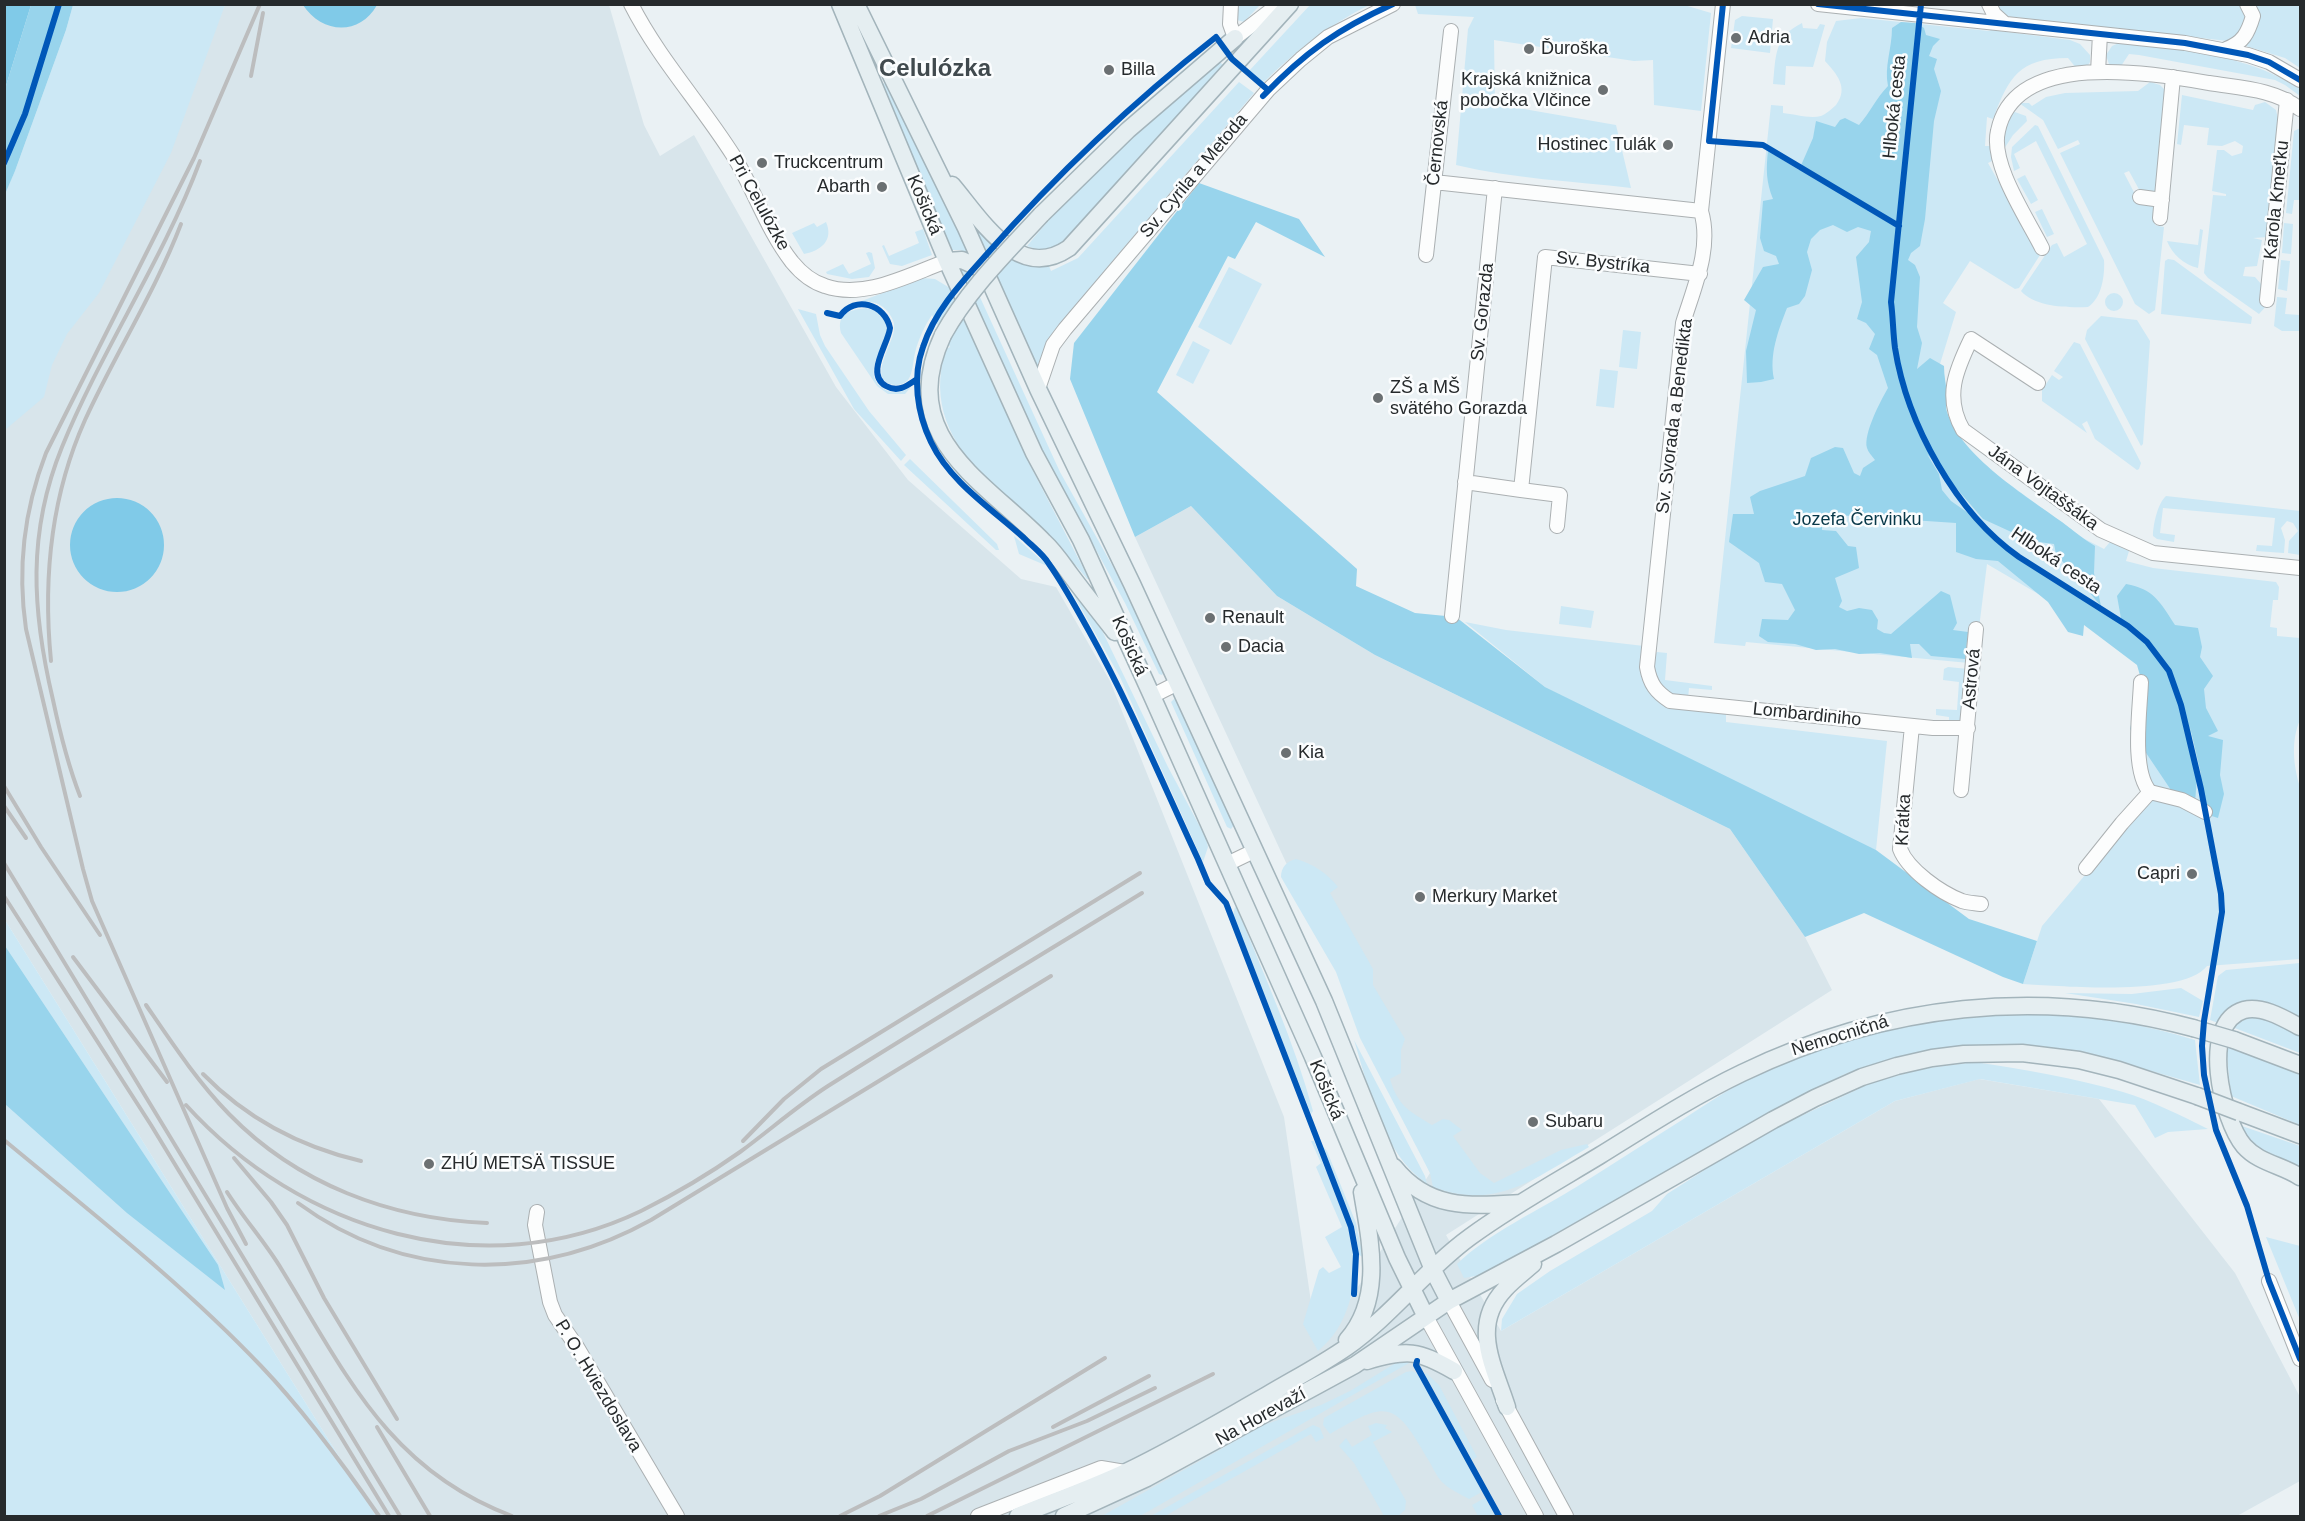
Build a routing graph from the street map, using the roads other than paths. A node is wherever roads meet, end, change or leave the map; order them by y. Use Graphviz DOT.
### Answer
graph roads {
  1 [pos="630,4"];
  2 [pos="840,4"];
  3 [pos="856,4"];
  4 [pos="1230,4"];
  5 [pos="1279,4"];
  6 [pos="1290,4"];
  7 [pos="1393,4"];
  8 [pos="1724,4"];
  9 [pos="1818,4"];
  10 [pos="1989,4"];
  11 [pos="2247,4"];
  12 [pos="2006,24"];
  13 [pos="1451,31"];
  14 [pos="2100,34"];
  15 [pos="1235,38"];
  16 [pos="2226,50"];
  17 [pos="2098,72"];
  18 [pos="2173,77"];
  19 [pos="2301,80"];
  20 [pos="2286,100"];
  21 [pos="2301,109"];
  22 [pos="936,167"];
  23 [pos="1434,182"];
  24 [pos="1495,188"];
  25 [pos="2140,197"];
  26 [pos="2162,200"];
  27 [pos="1701,211"];
  28 [pos="2160,218"];
  29 [pos="2042,249"];
  30 [pos="1426,255"];
  31 [pos="947,261"];
  32 [pos="986,271"];
  33 [pos="1700,274"];
  34 [pos="2267,300"];
  35 [pos="2038,383"];
  36 [pos="1038,389"];
  37 [pos="1465,482"];
  38 [pos="1521,490"];
  39 [pos="1557,526"];
  40 [pos="2301,568"];
  41 [pos="1452,616"];
  42 [pos="1976,629"];
  43 [pos="1134,657"];
  44 [pos="2142,682"];
  45 [pos="1178,683"];
  46 [pos="1653,686"];
  47 [pos="1152,696"];
  48 [pos="1912,726"];
  49 [pos="1968,728"];
  50 [pos="1961,790"];
  51 [pos="2150,792"];
  52 [pos="2205,812"];
  53 [pos="1254,852"];
  54 [pos="1227,864"];
  55 [pos="2086,868"];
  56 [pos="1982,904"];
  57 [pos="2301,1027"];
  58 [pos="2301,1065"];
  59 [pos="2301,1135"];
  60 [pos="1388,1158"];
  61 [pos="1357,1165"];
  62 [pos="2301,1176"];
  63 [pos="1522,1203"];
  64 [pos="537,1212"];
  65 [pos="1557,1244"];
  66 [pos="1433,1270"];
  67 [pos="2269,1281"];
  68 [pos="1413,1290"];
  69 [pos="1449,1301"];
  70 [pos="1425,1315"];
  71 [pos="1333,1356"];
  72 [pos="2301,1359"];
  73 [pos="1355,1365"];
  74 [pos="1454,1371"];
  75 [pos="1507,1407"];
  76 [pos="1125,1472"];
  77 [pos="1088,1505"];
  78 [pos="677,1516"];
  79 [pos="978,1516"];
  80 [pos="1018,1516"];
  81 [pos="1064,1516"];
  82 [pos="1073,1516"];
  83 [pos="1536,1516"];
  84 [pos="1566,1516"];
  1 -- 31 [label="street, Pri Celulózke"];
  2 -- 31 [label="main road, Košická"];
  3 -- 22 [label="main road, Košická"];
  4 -- 15 [label="street"];
  5 -- 15 [label="street"];
  6 -- 22 [label="main road"];
  7 -- 36 [label="street, Sv. Cyrila a Metoda"];
  8 -- 27 [label="street, Sv. Svorada a Benedikta"];
  9 -- 12 [label="street"];
  10 -- 12 [label="street"];
  11 -- 16 [label="street"];
  12 -- 14 [label="street"];
  13 -- 23 [label="street, Černovská"];
  14 -- 16 [label="street"];
  14 -- 17 [label="street"];
  15 -- 43 [label="main road, bridge"];
  16 -- 19 [label="street"];
  17 -- 18 [label="street"];
  17 -- 29 [label="street"];
  18 -- 20 [label="street"];
  18 -- 26 [label="street"];
  20 -- 21 [label="street"];
  20 -- 34 [label="street, Karola Kmeťku"];
  22 -- 32 [label="main road, Košická"];
  23 -- 24 [label="street"];
  23 -- 30 [label="street, Černovská"];
  24 -- 27 [label="street"];
  24 -- 37 [label="street, Sv. Gorazda"];
  25 -- 26 [label="street"];
  26 -- 28 [label="street"];
  27 -- 33 [label="street, Sv. Svorada a Benedikta"];
  31 -- 32 [label="main road"];
  31 -- 43 [label="main road, Košická"];
  32 -- 36 [label="main road, Košická"];
  33 -- 38 [label="street, Sv. Bystríka"];
  33 -- 46 [label="street, Sv. Svorada a Benedikta"];
  35 -- 40 [label="street, Jána Vojtaššáka"];
  36 -- 45 [label="main road, Košická"];
  37 -- 38 [label="street"];
  37 -- 41 [label="street, Sv. Gorazda"];
  38 -- 39 [label="street"];
  42 -- 49 [label="street, Astrová"];
  43 -- 47 [label="main road, Košická"];
  44 -- 51 [label="street"];
  45 -- 47 [label="street"];
  45 -- 53 [label="main road, Košická"];
  46 -- 48 [label="street, Lombardiniho"];
  47 -- 54 [label="main road, Košická"];
  48 -- 49 [label="street, Lombardiniho"];
  48 -- 56 [label="street, Krátka"];
  49 -- 50 [label="street, Astrová"];
  51 -- 52 [label="street"];
  51 -- 55 [label="street"];
  53 -- 54 [label="street"];
  53 -- 60 [label="main road, Košická"];
  54 -- 61 [label="main road, Košická"];
  57 -- 62 [label="main road"];
  58 -- 63 [label="main road, Nemocničná, bridge"];
  59 -- 65 [label="main road, bridge"];
  60 -- 63 [label="main road"];
  60 -- 66 [label="main road, Košická"];
  61 -- 68 [label="main road, Košická"];
  61 -- 71 [label="main road, Na Horevaží"];
  63 -- 66 [label="main road, Nemocničná"];
  64 -- 78 [label="street, P. O. Hviezdoslava"];
  65 -- 69 [label="main road"];
  65 -- 75 [label="main road"];
  66 -- 68 [label="main road, Nemocničná"];
  66 -- 69 [label="main road, Košická"];
  67 -- 72 [label="street"];
  68 -- 70 [label="main road, Košická"];
  68 -- 71 [label="main road, Na Horevaží"];
  69 -- 70 [label="main road, Na Horevaží"];
  69 -- 75 [label="street"];
  70 -- 73 [label="main road, Na Horevaží"];
  70 -- 74 [label="street"];
  71 -- 76 [label="main road, Na Horevaží"];
  73 -- 74 [label="main road"];
  73 -- 77 [label="main road, Na Horevaží"];
  74 -- 83 [label="street"];
  75 -- 84 [label="street"];
  76 -- 79 [label="street"];
  76 -- 80 [label="main road, Na Horevaží"];
  77 -- 81 [label="main road, Na Horevaží"];
  77 -- 82 [label="street, Na Horevaží"];
}
